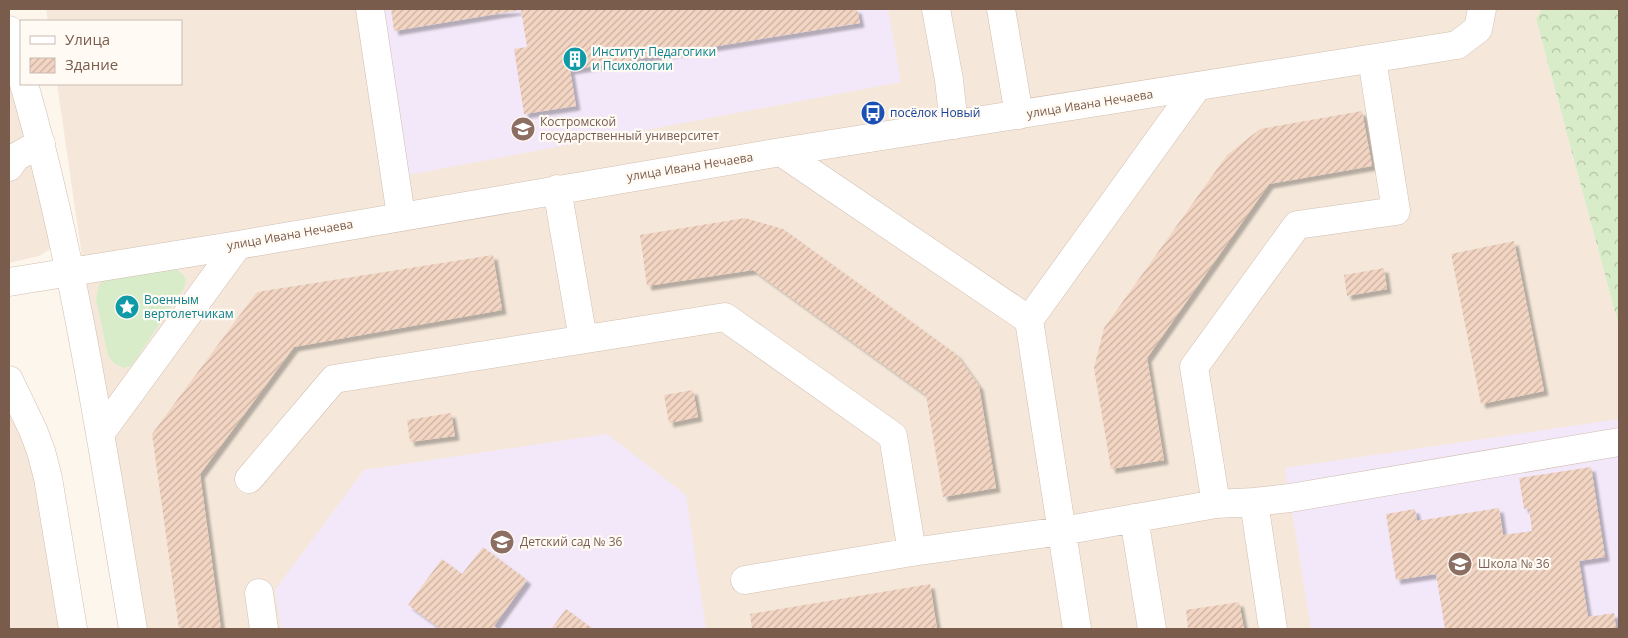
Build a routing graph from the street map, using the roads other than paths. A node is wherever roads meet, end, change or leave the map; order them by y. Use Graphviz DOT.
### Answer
graph roads {
  1 [pos="370,9"];
  2 [pos="936,9"];
  3 [pos="1002,9"];
  4 [pos="1482,9"];
  5 [pos="9,30"];
  6 [pos="1372,59"];
  7 [pos="20,70"];
  8 [pos="24,85"];
  9 [pos="1197,87"];
  10 [pos="1019,115"];
  11 [pos="954,125"];
  12 [pos="41,143"];
  13 [pos="781,152"];
  14 [pos="9,167"];
  15 [pos="557,189"];
  16 [pos="402,216"];
  17 [pos="238,245"];
  18 [pos="70,271"];
  19 [pos="9,282"];
  20 [pos="1029,320"];
  21 [pos="583,339"];
  22 [pos="9,380"];
  23 [pos="100,434"];
  24 [pos="1619,442"];
  25 [pos="249,480"];
  26 [pos="1254,502"];
  27 [pos="1216,504"];
  28 [pos="1134,518"];
  29 [pos="1062,531"];
  30 [pos="912,552"];
  31 [pos="746,580"];
  32 [pos="259,593"];
  33 [pos="73,629"];
  34 [pos="133,629"];
  35 [pos="264,629"];
  36 [pos="1077,629"];
  37 [pos="1152,629"];
  38 [pos="1273,629"];
  1 -- 16 [label="street"];
  2 -- 11 [label="street"];
  3 -- 10 [label="street"];
  4 -- 6 [label="street, улица Ивана Нечаева"];
  5 -- 7 [label="street"];
  6 -- 9 [label="street, улица Ивана Нечаева"];
  6 -- 27 [label="street"];
  8 -- 12 [label="street"];
  9 -- 10 [label="street, улица Ивана Нечаева"];
  9 -- 20 [label="street"];
  10 -- 11 [label="street, улица Ивана Нечаева"];
  11 -- 13 [label="street, улица Ивана Нечаева"];
  12 -- 14 [label="street"];
  12 -- 18 [label="street"];
  13 -- 15 [label="street, улица Ивана Нечаева"];
  13 -- 20 [label="street"];
  15 -- 16 [label="street, улица Ивана Нечаева"];
  15 -- 21 [label="street"];
  16 -- 17 [label="street, улица Ивана Нечаева"];
  17 -- 18 [label="street, улица Ивана Нечаева"];
  17 -- 23 [label="street"];
  18 -- 19 [label="street, улица Ивана Нечаева"];
  18 -- 23 [label="street"];
  20 -- 29 [label="street"];
  21 -- 25 [label="street"];
  21 -- 30 [label="street"];
  22 -- 33 [label="street"];
  23 -- 34 [label="street"];
  24 -- 26 [label="street"];
  26 -- 27 [label="street"];
  26 -- 38 [label="street"];
  27 -- 28 [label="street"];
  28 -- 29 [label="street"];
  28 -- 37 [label="street"];
  29 -- 30 [label="street"];
  29 -- 36 [label="street"];
  30 -- 31 [label="street"];
  32 -- 35 [label="street"];
}
